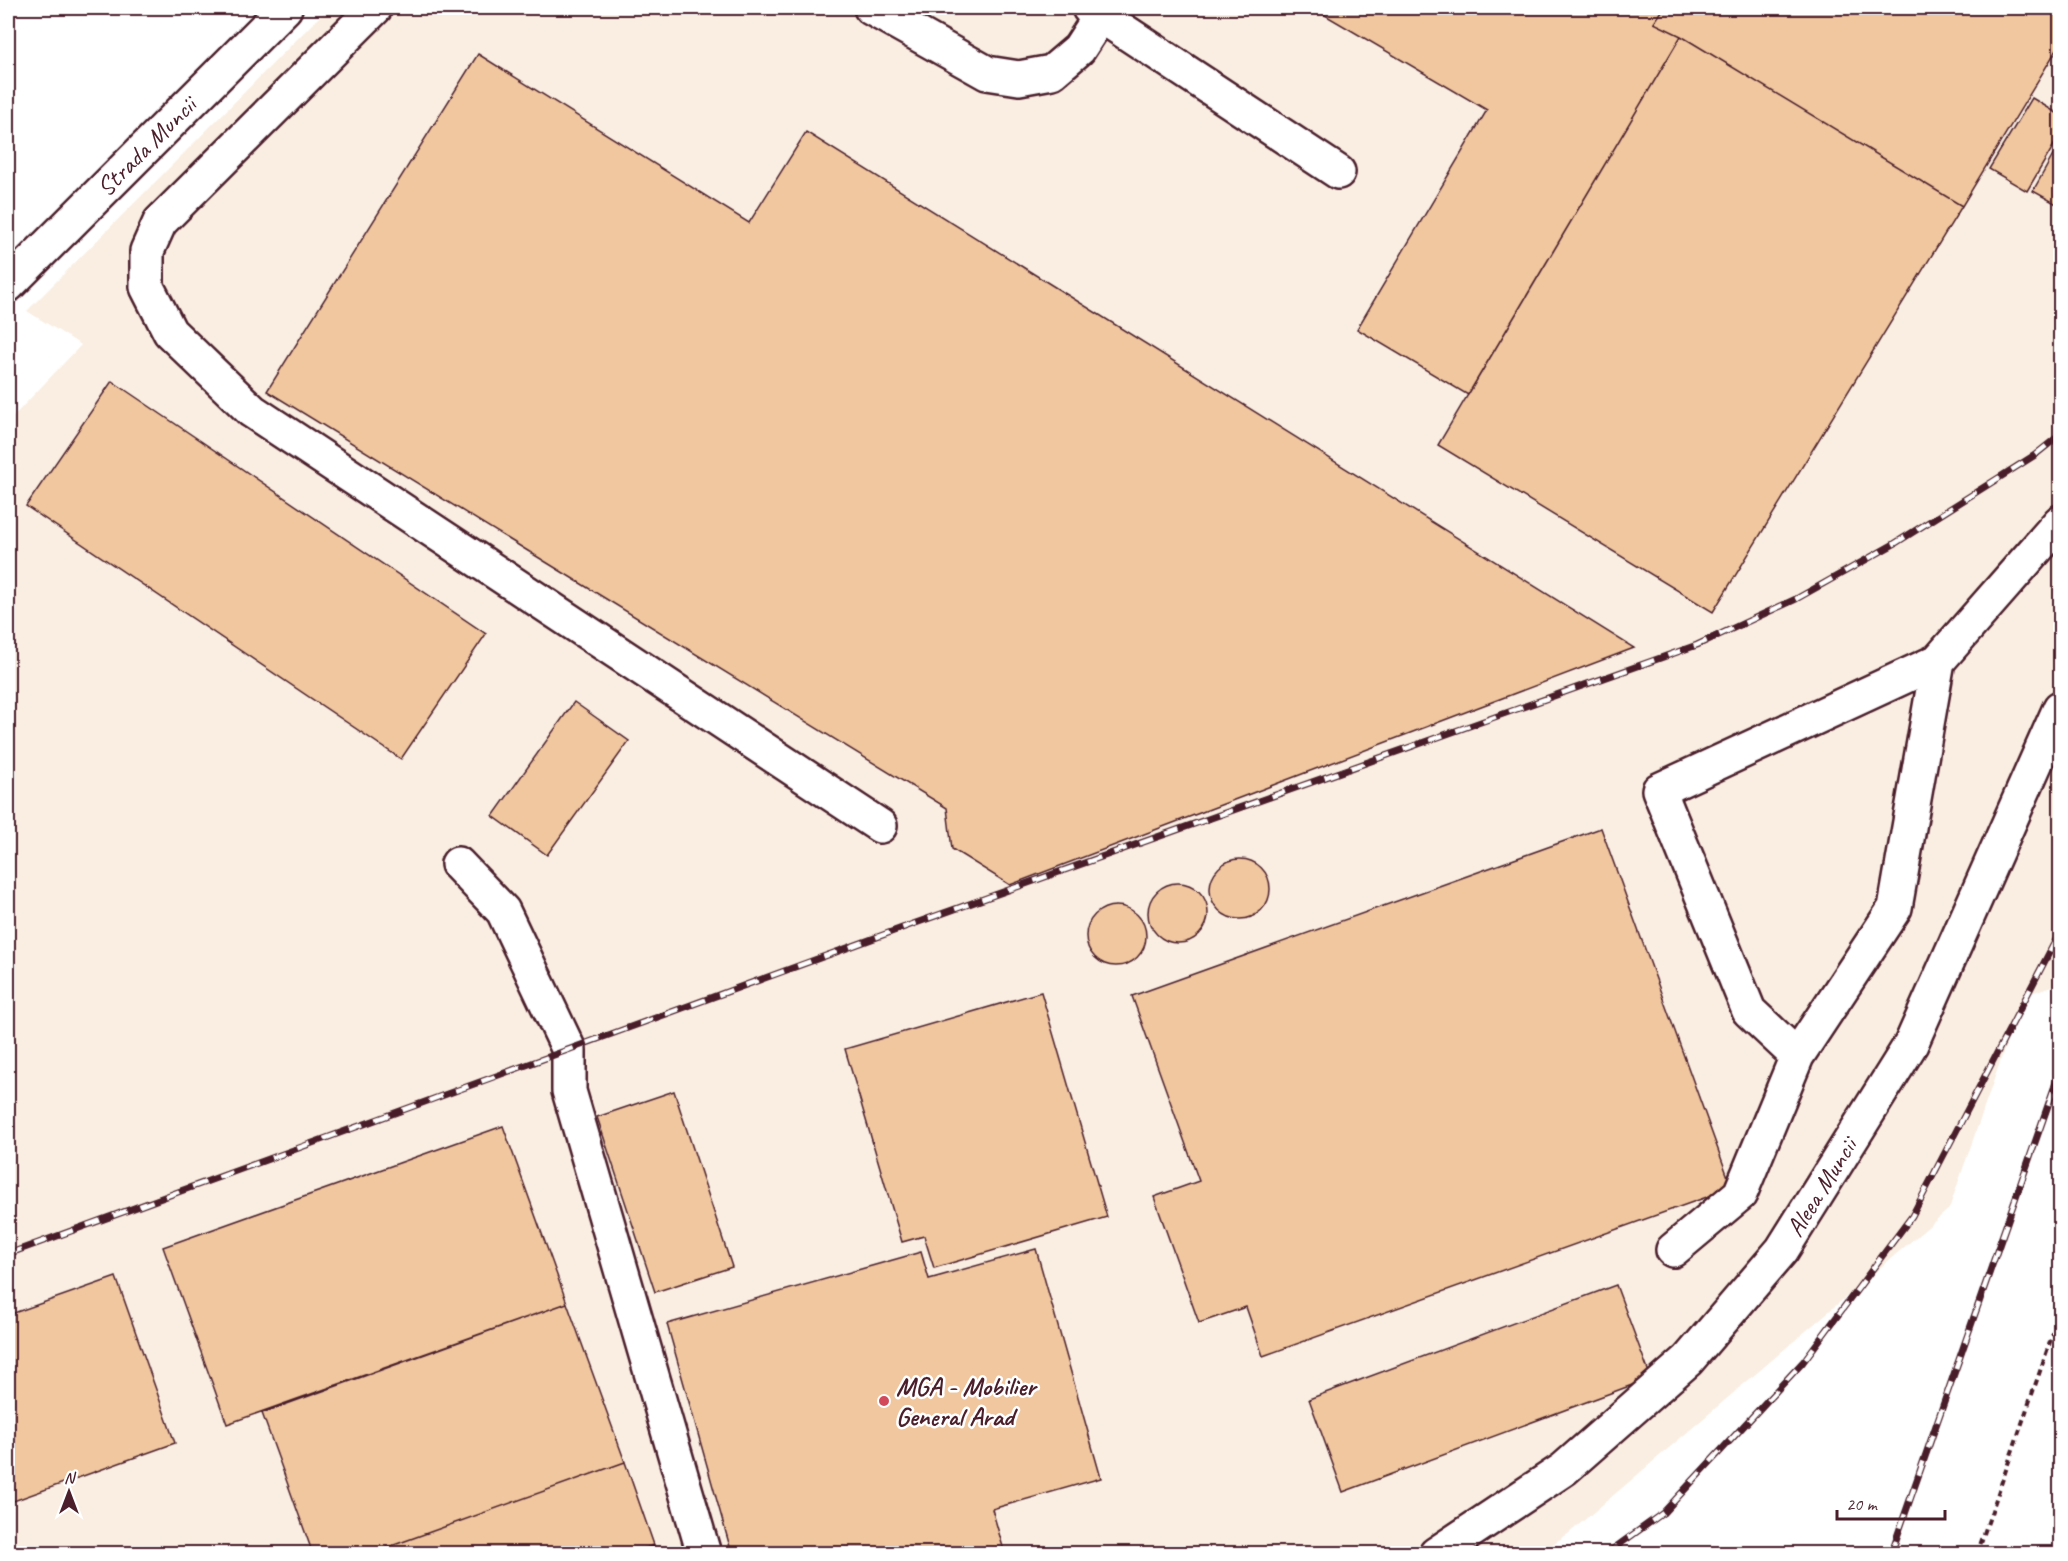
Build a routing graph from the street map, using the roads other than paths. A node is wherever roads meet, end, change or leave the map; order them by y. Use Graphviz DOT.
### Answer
graph roads {
  1 [pos="285,8"];
  2 [pos="375,8"];
  3 [pos="871,8"];
  4 [pos="1095,11"];
  5 [pos="1338,172"];
  6 [pos="8,285"];
  7 [pos="2061,522"];
  8 [pos="1938,661"];
  9 [pos="2061,708"];
  10 [pos="880,826"];
  11 [pos="458,864"];
  12 [pos="1797,1056"];
  13 [pos="1673,1250"];
  14 [pos="704,1554"];
  15 [pos="1436,1554"];
  1 -- 6 [label="street, Strada Muncii"];
  2 -- 10 [label="street"];
  3 -- 4 [label="street"];
  4 -- 5 [label="street"];
  7 -- 8 [label="street"];
  8 -- 12 [label="street"];
  8 -- 12 [label="street"];
  9 -- 15 [label="street, Aleea Muncii"];
  11 -- 14 [label="street"];
  12 -- 13 [label="street"];
}
